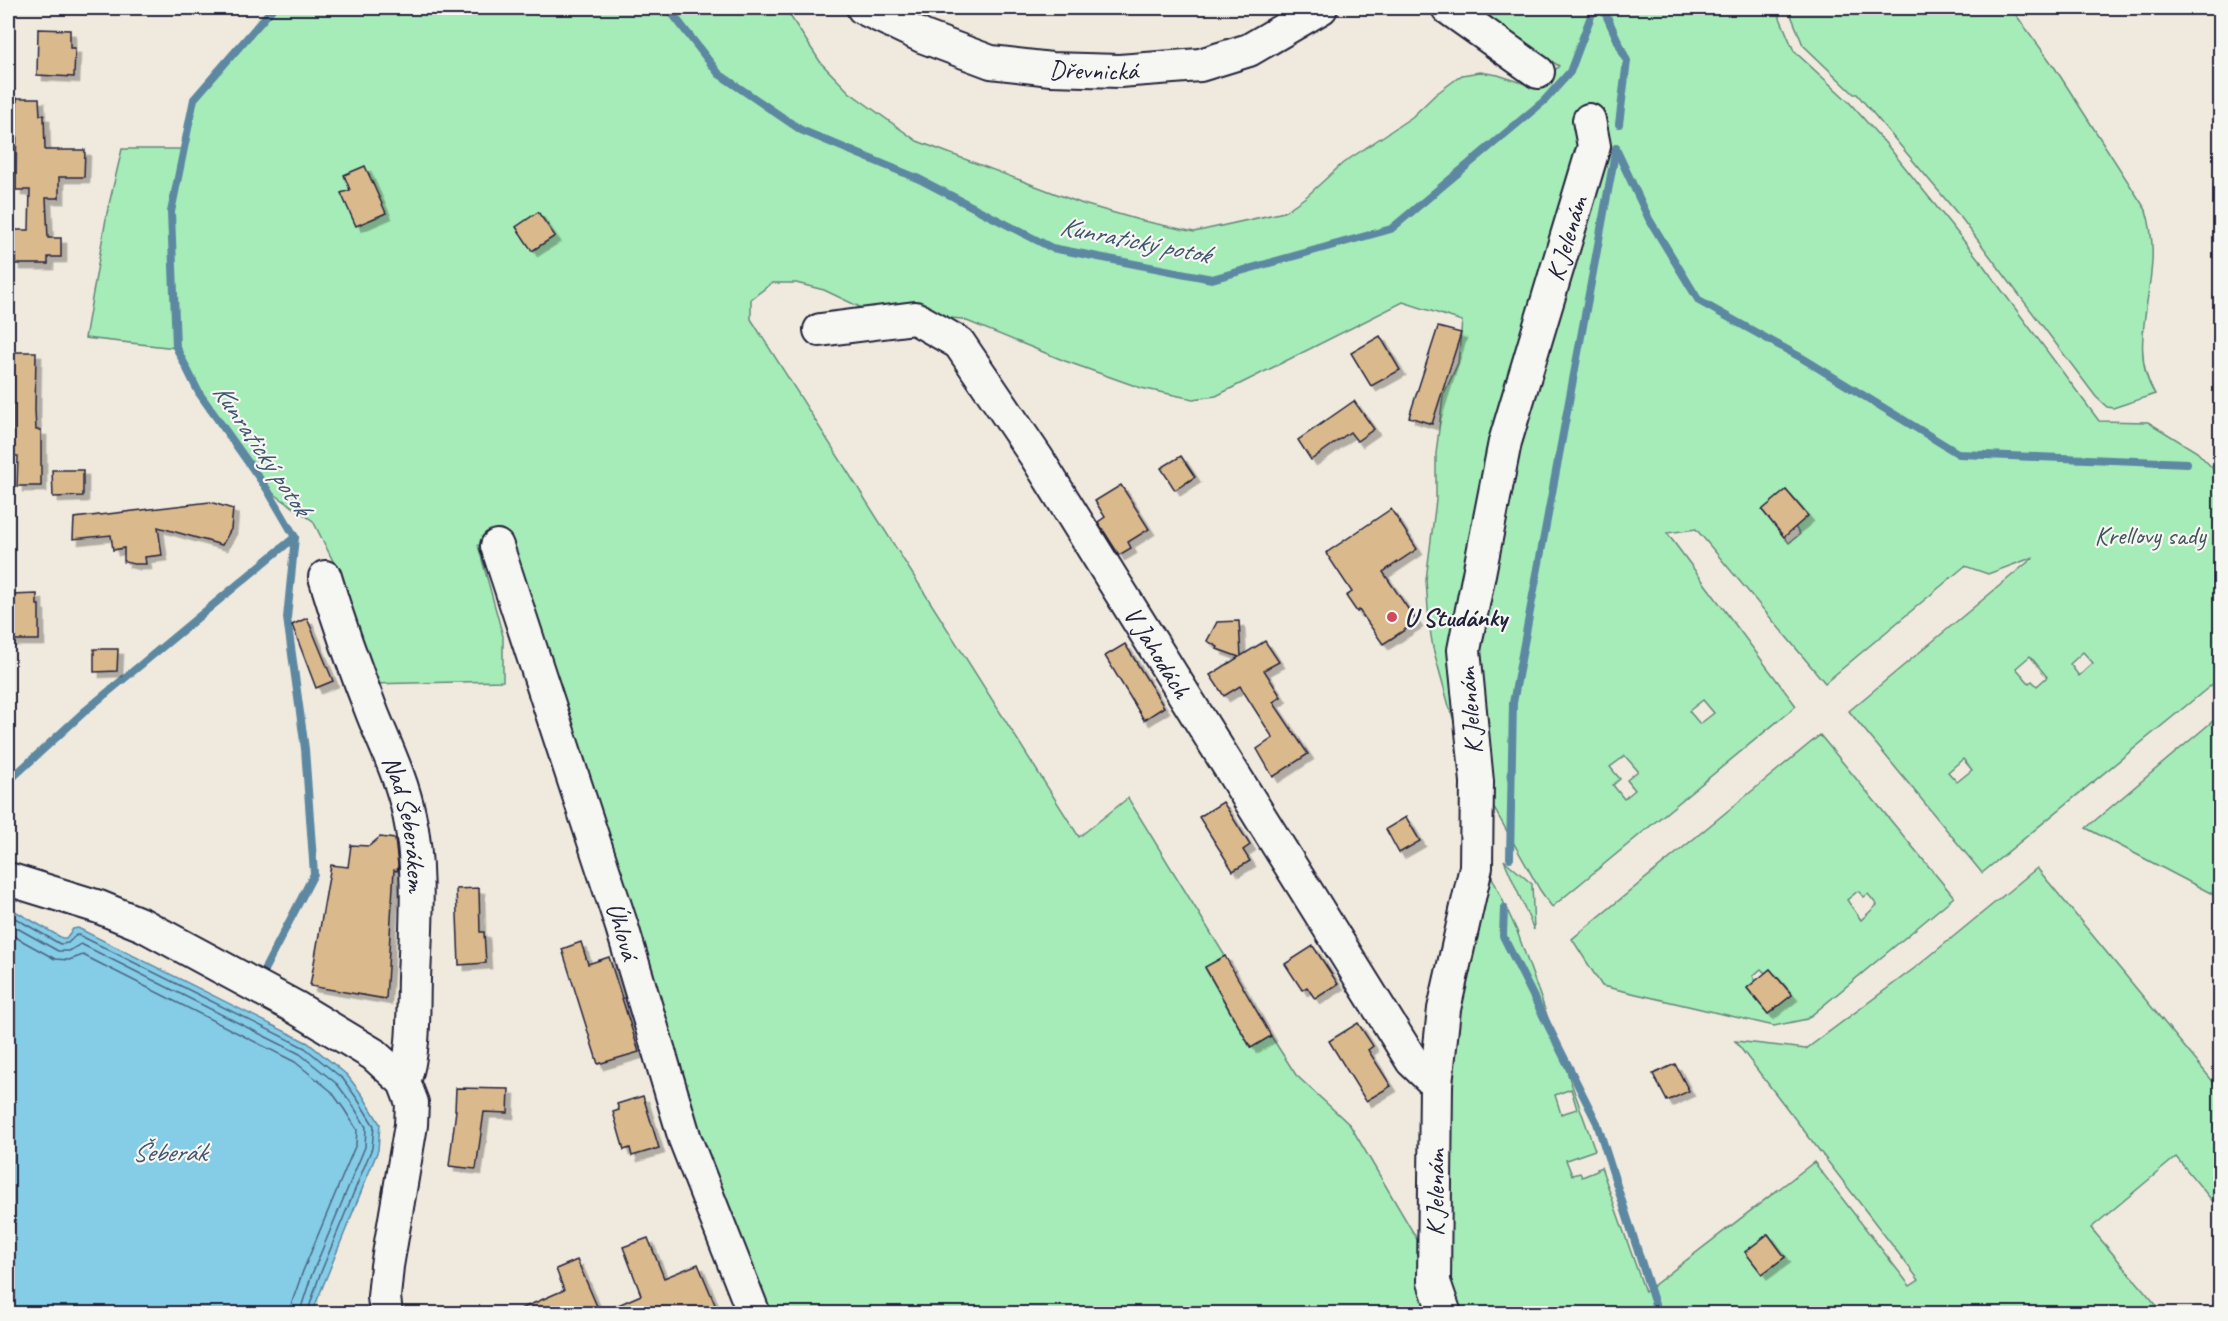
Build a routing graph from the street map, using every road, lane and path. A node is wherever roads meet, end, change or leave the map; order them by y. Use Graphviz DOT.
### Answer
graph roads {
  1 [pos="863,8"];
  2 [pos="1321,8"];
  3 [pos="1448,8"];
  4 [pos="1538,72"];
  5 [pos="1589,120"];
  6 [pos="820,330"];
  7 [pos="497,546"];
  8 [pos="325,577"];
  9 [pos="8,879"];
  10 [pos="405,1083"];
  11 [pos="1436,1084"];
  12 [pos="386,1314"];
  13 [pos="754,1314"];
  14 [pos="1445,1314"];
  1 -- 2 [label="street, Dřevnická"];
  3 -- 4 [label="street"];
  5 -- 11 [label="street, K Jelenám"];
  6 -- 11 [label="street, V Jahodách"];
  7 -- 13 [label="street, Úhlová"];
  8 -- 10 [label="street, Nad Šeberákem"];
  9 -- 10 [label="street"];
  10 -- 12 [label="street, Nad Šeberákem"];
  11 -- 14 [label="street, K Jelenám"];
}
